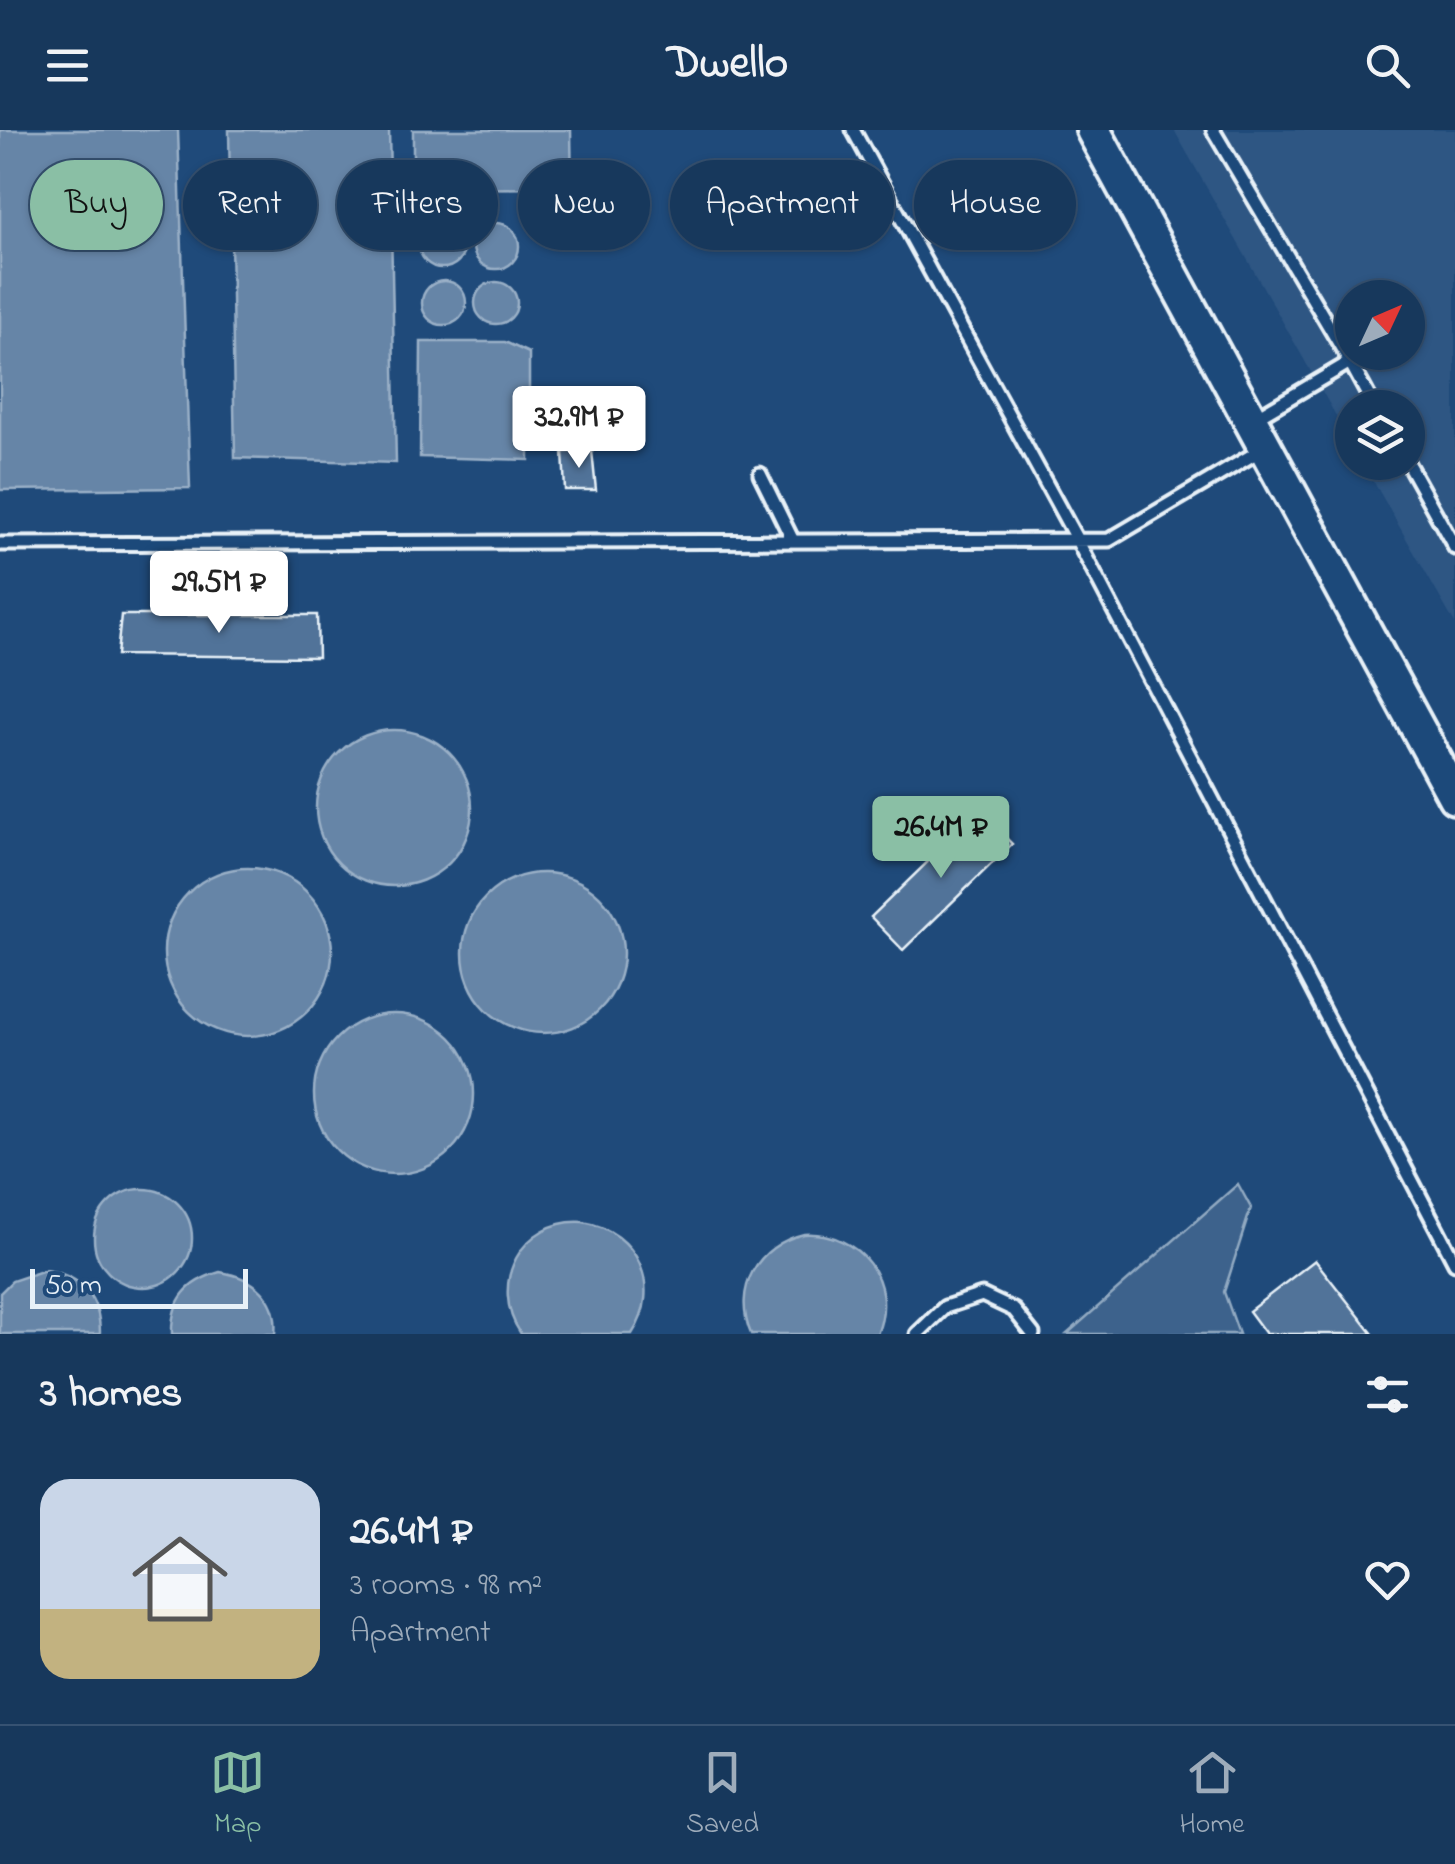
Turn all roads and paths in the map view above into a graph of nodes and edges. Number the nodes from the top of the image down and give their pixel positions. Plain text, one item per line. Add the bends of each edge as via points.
1 (853, 130) edge
2 (1093, 130) edge
3 (1213, 130) edge
4 (1335, 337) edge
5 (1340, 370) edge
6 (1256, 436) junction
7 (760, 474) dead end
8 (1416, 480) edge
9 (794, 540) junction
10 (1077, 540) junction
11 (0, 544) edge
12 (1455, 548) edge
13 (1455, 797) edge
14 (1455, 1263) edge
15 (917, 1334) edge
16 (1033, 1334) edge

1 - 10 lane
2 - 6 street
3 - 4 lane
5 - 6 lane
6 - 10 lane via 1109,540
6 - 13 street
7 - 9 lane
8 - 12 lane
9 - 10 lane
9 - 11 lane
10 - 14 lane
15 - 16 lane via 945,1306 982,1295 1014,1310

